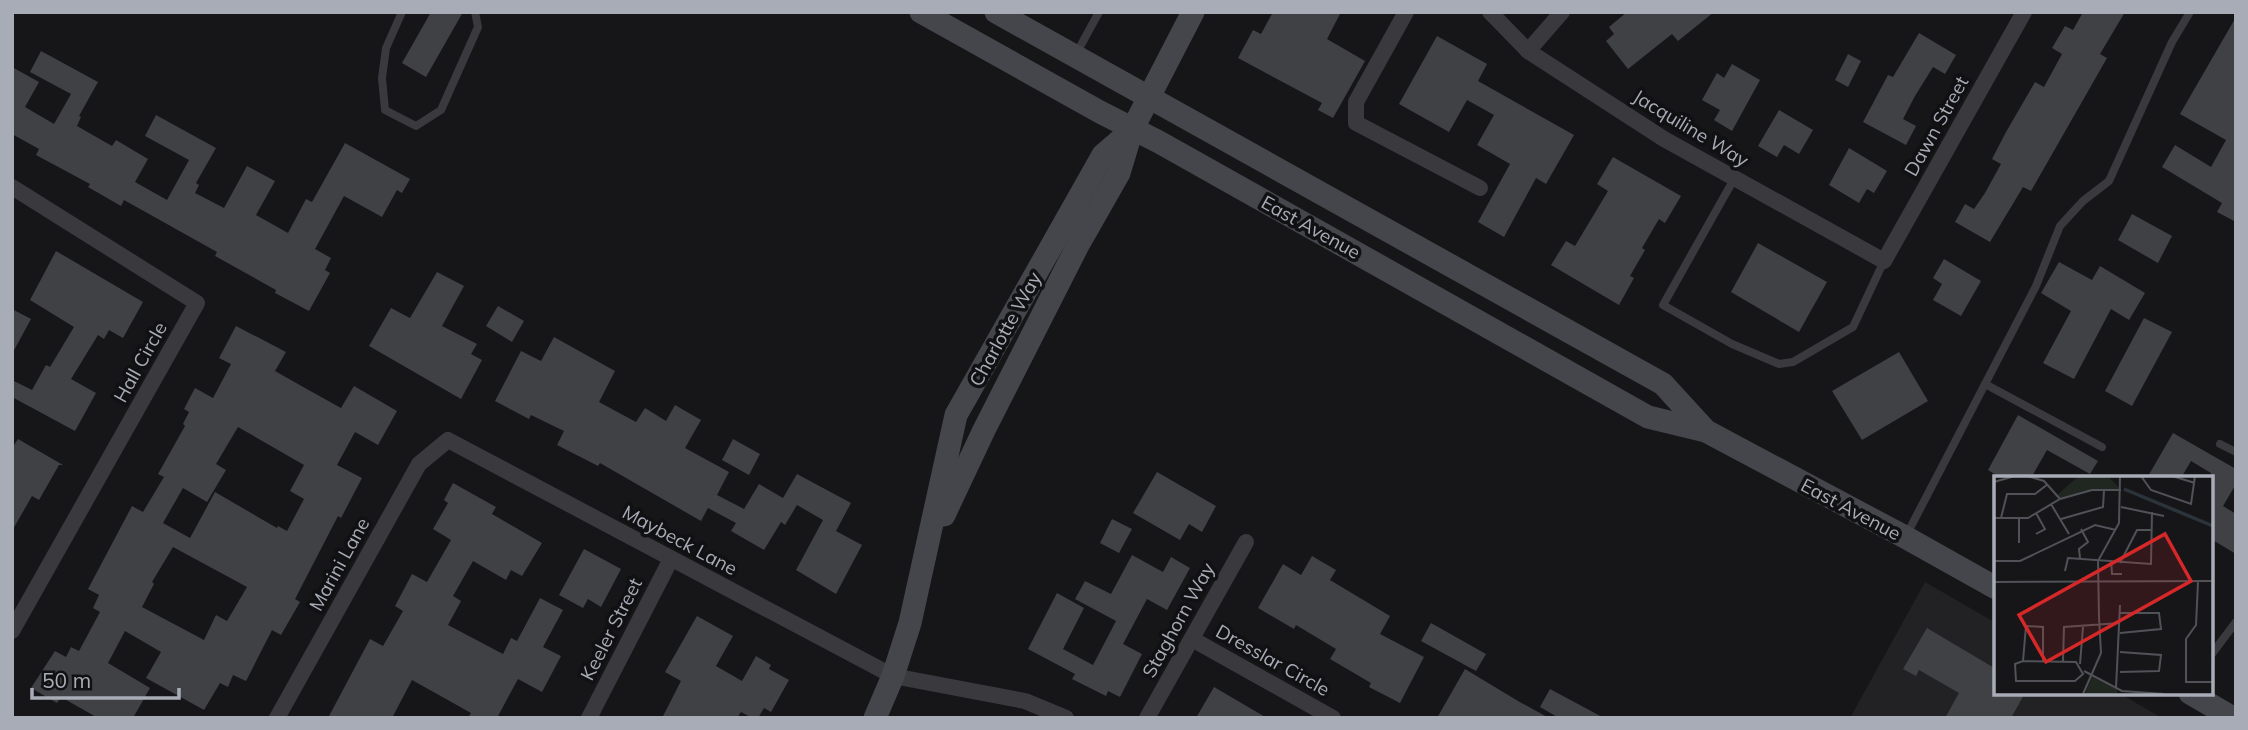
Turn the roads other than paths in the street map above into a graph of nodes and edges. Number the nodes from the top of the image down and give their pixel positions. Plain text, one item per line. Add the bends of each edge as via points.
1 (401, 12) edge
2 (475, 12) edge
3 (922, 12) edge
4 (996, 12) edge
5 (1099, 12) edge
6 (1193, 12) edge
7 (1406, 12) edge
8 (1490, 12) edge
9 (1562, 12) edge
10 (2024, 12) edge
11 (2190, 12) edge
12 (1528, 51) junction
13 (1075, 57) junction
14 (1148, 98) junction
15 (1132, 130) junction
16 (1734, 179) junction
17 (12, 187) edge
18 (1480, 188) dead end
19 (1884, 261) junction
20 (1985, 384) junction
21 (1706, 431) junction
22 (448, 440) joint
23 (2220, 443) dead end
24 (2102, 447) dead end
25 (2236, 452) edge
26 (1905, 537) junction
27 (1246, 542) dead end
28 (926, 552) junction
29 (671, 559) junction
30 (1994, 587) edge
31 (2236, 622) edge
32 (12, 631) edge
33 (1192, 639) junction
34 (2213, 652) edge
35 (893, 676) junction
36 (2193, 695) edge
37 (277, 718) edge
38 (589, 718) edge
39 (875, 718) edge
40 (1066, 718) edge
41 (1147, 718) edge
42 (1334, 718) edge
43 (2233, 718) edge

1 - 2 lane via 386,48 382,78 385,110 416,126 442,110 478,27
3 - 15 main road, East Avenue
4 - 13 main road, East Avenue
5 - 13 lane
6 - 14 main road, Charlotte Way
7 - 18 street via 1356,103 1356,123
8 - 12 street, Jacquiline Way
9 - 12 street
10 - 19 street, Dawn Street
11 - 20 lane via 2109,181 2060,226 2036,286
12 - 16 street, Jacquiline Way
13 - 14 main road, East Avenue
14 - 15 main road, Charlotte Way
14 - 21 main road, East Avenue via 1663,384
15 - 21 main road, East Avenue via 1648,417
15 - 28 main road, Charlotte Way via 1119,173 1078,245
15 - 28 main road, Charlotte Way via 1103,155 957,415
16 - 19 street, Jacquiline Way
16 - 19 lane via 1663,305 1732,344 1779,364 1793,362 1853,327
17 - 32 street, Hall Circle via 197,303
20 - 24 lane
20 - 26 lane
21 - 26 main road, East Avenue
22 - 29 street, Maybeck Lane
22 - 37 street, Marini Lane via 419,464
23 - 25 lane
26 - 30 main road, East Avenue
27 - 33 street, Staghorn Way
28 - 35 main road, Charlotte Way
29 - 35 street, Maybeck Lane
29 - 38 street, Keeler Street
31 - 34 lane
33 - 41 street, Staghorn Way
33 - 42 street, Dresslar Circle
35 - 39 main road, Charlotte Way
35 - 40 street, Maybeck Lane via 1025,701
36 - 43 main road

